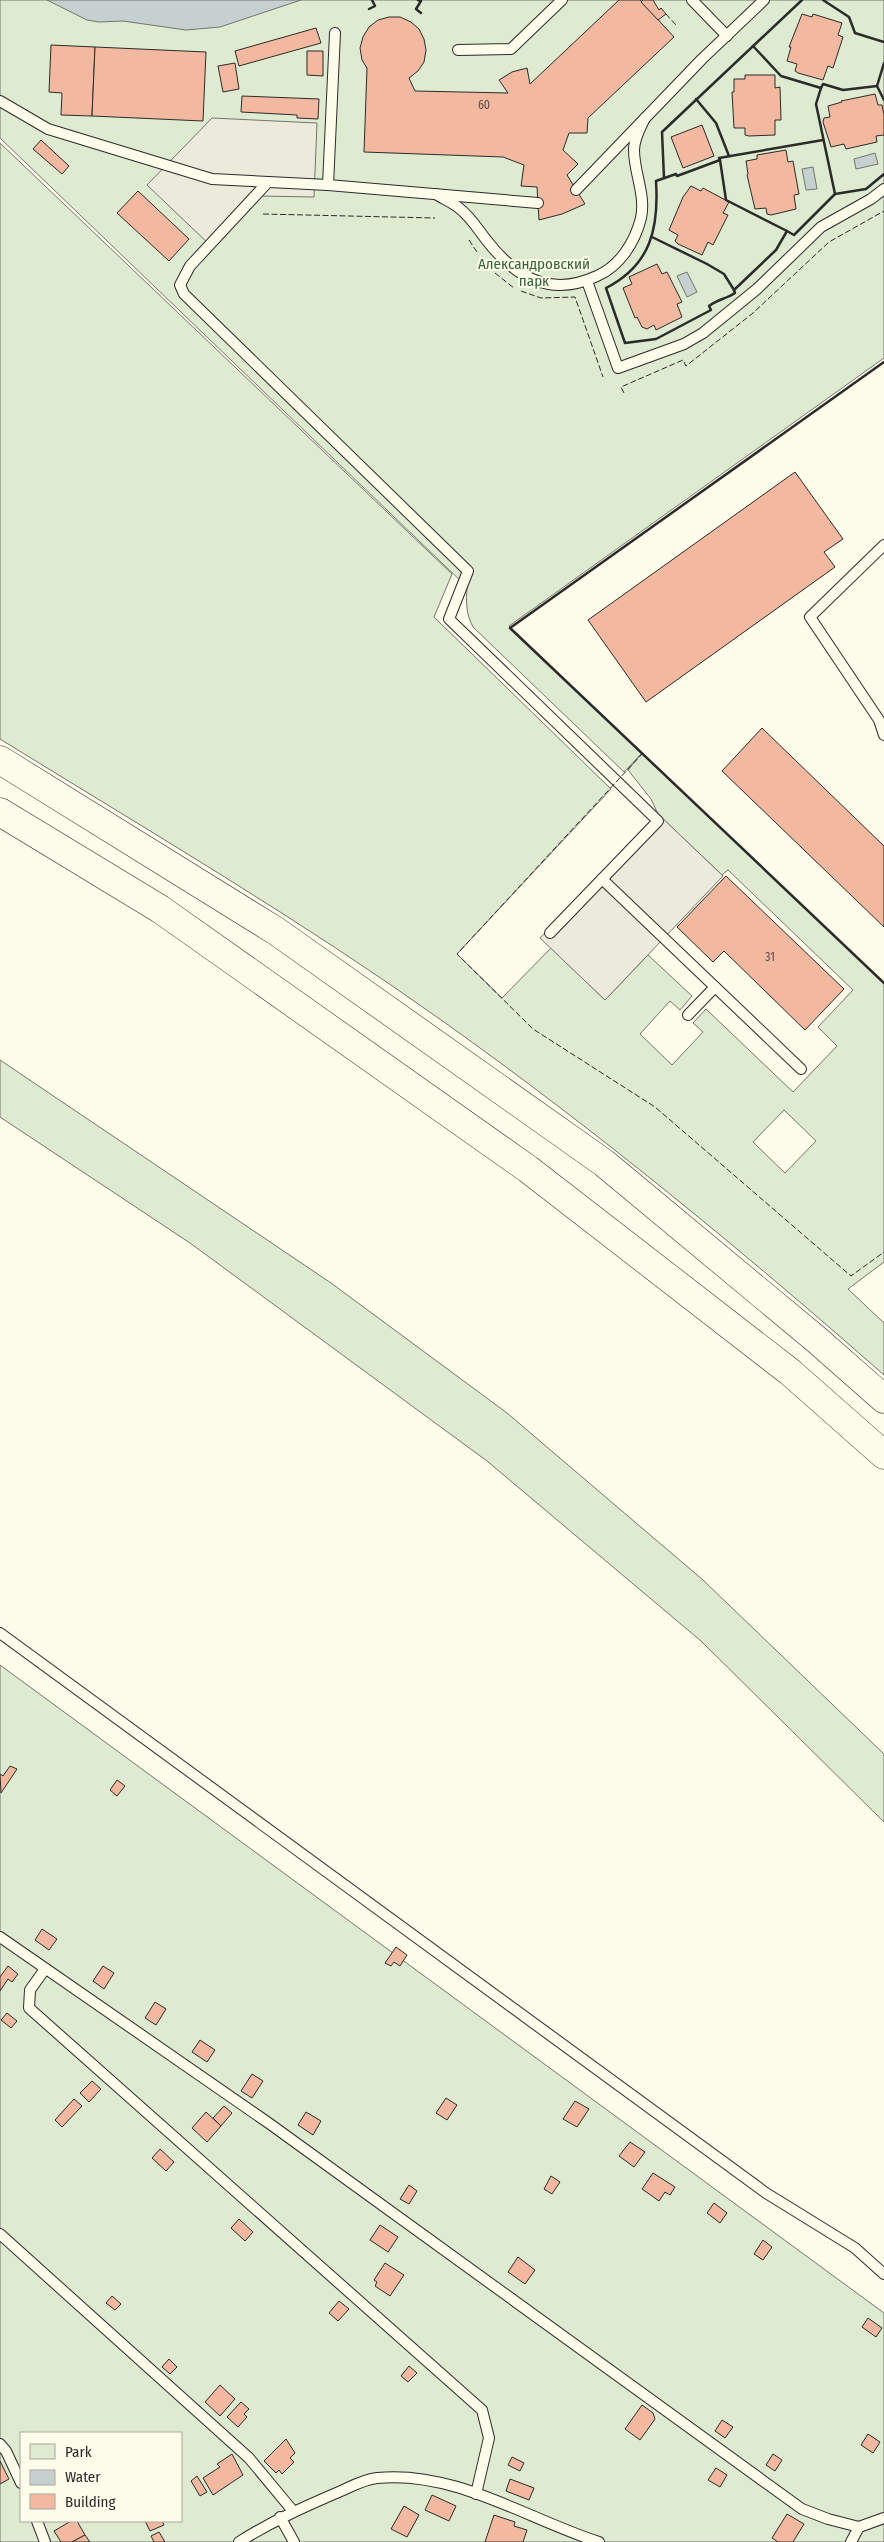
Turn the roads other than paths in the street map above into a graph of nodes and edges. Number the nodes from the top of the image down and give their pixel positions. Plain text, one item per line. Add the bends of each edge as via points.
1 (562, 0) edge
2 (692, 0) edge
3 (764, 0) edge
4 (335, 33) dead end
5 (727, 36) junction
6 (458, 50) dead end
7 (0, 101) edge
8 (645, 118) junction
9 (268, 182) junction
10 (328, 185) junction
11 (884, 189) edge
12 (576, 190) dead end
13 (433, 193) junction
14 (538, 203) dead end
15 (587, 281) junction
16 (884, 546) edge
17 (884, 735) edge
18 (0, 760) edge
19 (0, 812) edge
20 (602, 879) junction
21 (550, 933) dead end
22 (715, 987) junction
23 (688, 1015) dead end
24 (801, 1069) dead end
25 (884, 1399) edge
26 (884, 1455) edge
27 (0, 1633) edge
28 (0, 1937) edge
29 (45, 1969) junction
30 (0, 2234) edge
31 (884, 2274) edge
32 (0, 2444) edge
33 (20, 2481) edge
34 (476, 2494) junction
35 (293, 2511) junction
36 (280, 2518) junction
37 (884, 2518) edge
38 (37, 2522) edge
39 (859, 2527) junction
40 (45, 2542) edge
41 (239, 2542) edge
42 (294, 2542) edge
43 (599, 2542) edge
44 (851, 2542) edge

1 - 6 lane via 511,49
2 - 5 lane
3 - 5 lane
4 - 10 lane
5 - 8 lane
7 - 9 lane via 48,129 139,157 212,179
8 - 12 lane
8 - 15 lane via 636,136 634,150 641,190 637,231 616,264
9 - 10 lane
9 - 20 lane via 190,266 180,285 191,302 468,571 448,619 658,821
10 - 13 lane
11 - 15 lane via 821,227 757,288 703,333 684,344 618,368
13 - 14 lane
13 - 15 lane via 459,208 500,257 525,277 558,285
16 - 17 lane via 810,616 879,720
18 - 25 highway via 276,931 604,1163
19 - 26 highway via 160,908 528,1168 790,1372
20 - 21 lane
20 - 22 lane
22 - 23 lane
22 - 24 lane
27 - 31 lane via 766,2193 855,2248
28 - 29 lane
29 - 34 lane via 30,1990 29,2008 482,2410 490,2438
29 - 39 lane via 270,2124 802,2509
30 - 35 lane via 249,2458
32 - 33 lane
34 - 35 lane via 401,2477 375,2478
34 - 43 lane
35 - 36 lane
36 - 41 lane
36 - 42 lane
37 - 39 lane
38 - 40 lane
39 - 44 lane

